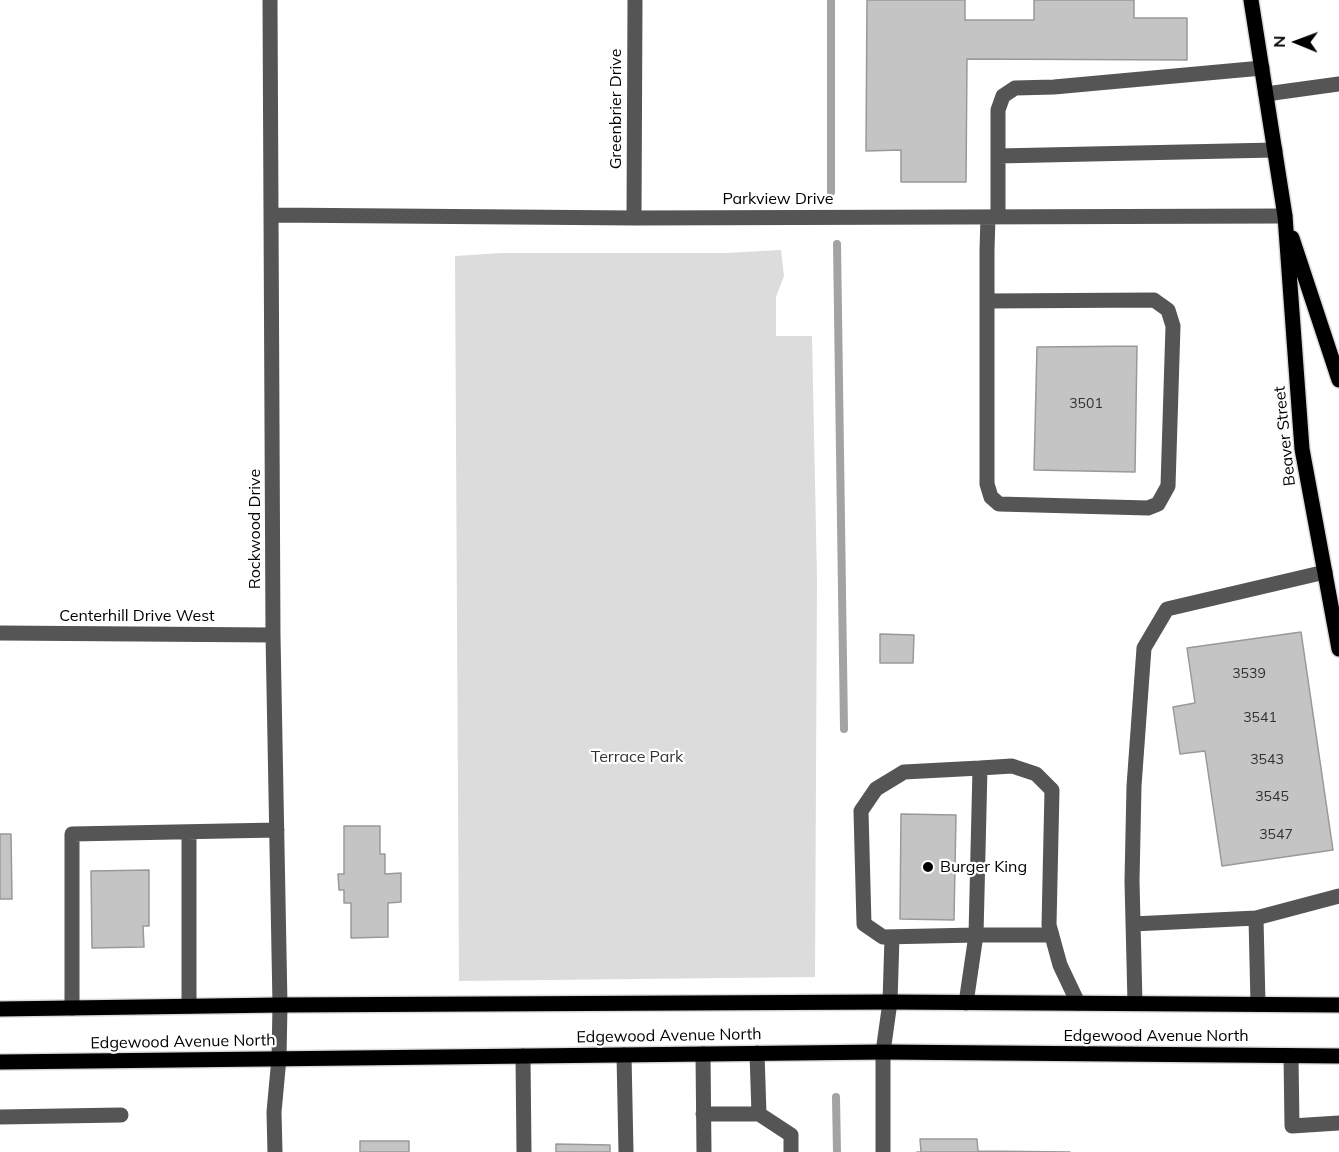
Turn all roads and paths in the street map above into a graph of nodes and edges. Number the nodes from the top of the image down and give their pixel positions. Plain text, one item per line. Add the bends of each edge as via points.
1 (270, 0) edge
2 (635, 0) edge
3 (1251, 0) edge
4 (1262, 68) junction
5 (1339, 84) edge
6 (1266, 94) junction
7 (1275, 150) junction
8 (998, 156) junction
9 (272, 215) junction
10 (993, 216) junction
11 (1285, 216) junction
12 (634, 218) junction
13 (987, 301) junction
14 (1339, 380) edge
15 (1325, 572) junction
16 (0, 633) edge
17 (273, 635) junction
18 (1339, 649) edge
19 (980, 768) junction
20 (277, 830) junction
21 (189, 832) junction
22 (1339, 896) edge
23 (1256, 918) junction
24 (1133, 924) junction
25 (976, 935) junction
26 (1052, 935) junction
27 (892, 937) junction
28 (890, 1002) junction
29 (966, 1003) junction
30 (1078, 1003) junction
31 (1135, 1003) junction
32 (1258, 1004) junction
33 (280, 1005) junction
34 (1339, 1005) edge
35 (189, 1006) junction
36 (72, 1008) junction
37 (0, 1009) edge
38 (883, 1052) junction
39 (757, 1053) junction
40 (703, 1054) junction
41 (624, 1055) junction
42 (523, 1056) junction
43 (1291, 1056) junction
44 (1339, 1056) edge
45 (279, 1058) junction
46 (0, 1062) edge
47 (703, 1114) junction
48 (759, 1114) junction
49 (121, 1115) dead end
50 (0, 1117) edge
51 (1339, 1123) edge
52 (275, 1152) edge
53 (524, 1152) edge
54 (626, 1152) edge
55 (704, 1152) edge
56 (791, 1152) edge
57 (884, 1152) edge

1 - 9 street, Rockwood Drive
2 - 12 street, Greenbrier Drive
3 - 4 main road, Beaver Street
4 - 6 main road, Beaver Street
4 - 8 street via 1015,88 1003,96 998,110
5 - 6 street
6 - 7 main road, Beaver Street
7 - 8 street
7 - 11 main road, Beaver Street
8 - 10 street
9 - 12 street, Parkview Drive
9 - 17 street, Rockwood Drive
10 - 11 street, Parkview Drive
10 - 12 street, Parkview Drive
10 - 13 street
11 - 14 main road, Beaver Street
11 - 15 main road, Beaver Street via 1302,449
13 - 13 street via 987,484 991,497 999,504 1148,508 1158,504 1168,486 1173,326 1168,310 1154,300
15 - 18 main road, Beaver Street
15 - 24 street via 1167,609 1144,648 1134,786
16 - 17 street, Centerhill Drive West
17 - 20 street, Rockwood Drive
19 - 25 street
19 - 26 street via 1012,766 1036,774 1052,790
19 - 27 street via 904,772 876,789 861,811 864,924 884,937
20 - 21 street
20 - 33 street, Rockwood Drive
21 - 35 street
21 - 36 street via 72,834
22 - 23 street
23 - 24 street
23 - 32 street
24 - 31 street
25 - 26 street
25 - 27 street
25 - 29 street
26 - 30 street via 1060,965
27 - 28 street
28 - 29 main road, Edgewood Avenue North
28 - 33 main road, Edgewood Avenue North
28 - 38 street
29 - 30 main road, Edgewood Avenue North
30 - 31 main road, Edgewood Avenue North
31 - 32 main road, Edgewood Avenue North
32 - 34 main road, Edgewood Avenue North
33 - 35 main road, Edgewood Avenue North
33 - 45 street, Rockwood Drive
35 - 36 main road, Edgewood Avenue North
36 - 37 main road, Edgewood Avenue North
38 - 39 main road, Edgewood Avenue North
38 - 43 main road, Edgewood Avenue North
38 - 57 street
39 - 40 main road, Edgewood Avenue North
39 - 48 street
40 - 41 main road, Edgewood Avenue North
40 - 47 street
41 - 42 main road, Edgewood Avenue North
41 - 54 street
42 - 45 main road, Edgewood Avenue North
42 - 53 street
43 - 44 main road, Edgewood Avenue North
43 - 51 street via 1292,1125
45 - 46 main road, Edgewood Avenue North
45 - 52 street, Rockwood Drive
47 - 48 street
47 - 55 street
48 - 56 street via 792,1135
49 - 50 street

